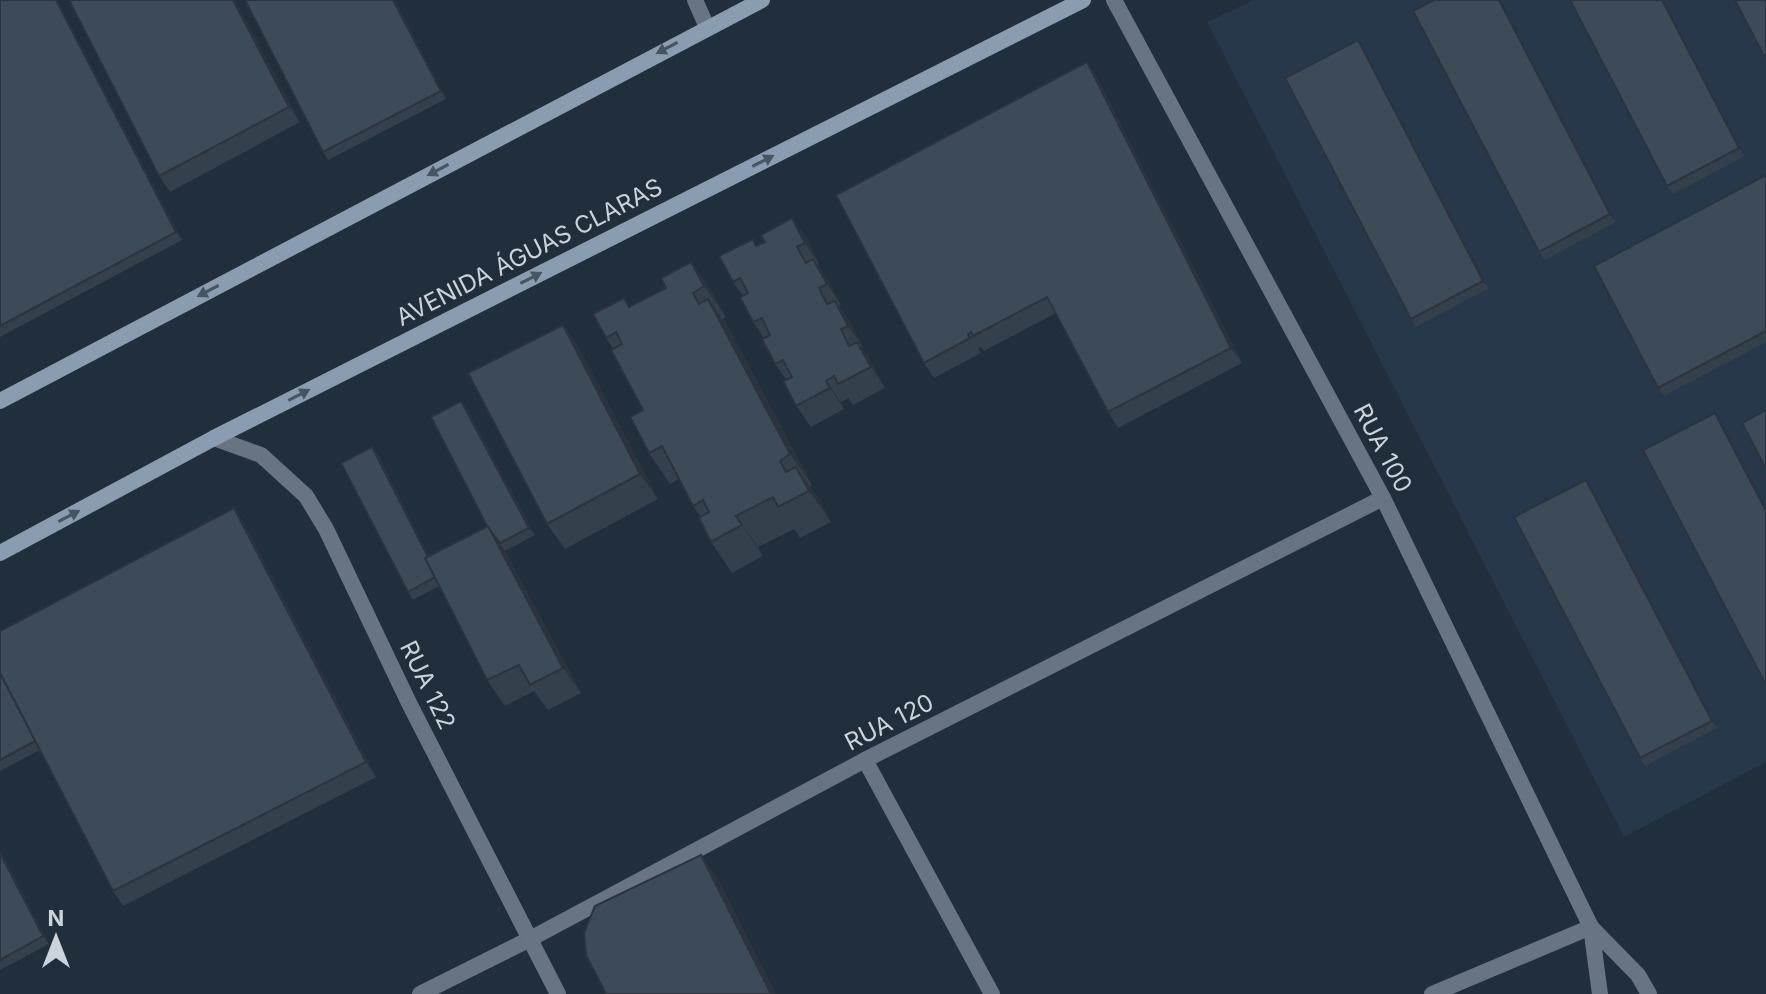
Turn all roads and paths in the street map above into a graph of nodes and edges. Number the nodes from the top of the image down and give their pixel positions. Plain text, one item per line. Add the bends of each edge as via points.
1 (695, 0) edge
2 (762, 0) edge
3 (1083, 0) edge
4 (1114, 0) edge
5 (707, 27) junction
6 (0, 401) edge
7 (214, 438) junction
8 (1383, 498) junction
9 (0, 553) edge
10 (865, 760) junction
11 (1591, 927) junction
12 (530, 939) junction
13 (420, 994) edge
14 (558, 994) edge
15 (992, 994) edge
16 (1432, 994) edge
17 (1600, 994) edge
18 (1649, 994) edge

1 - 5 street
2 - 5 main road
7 -> 3 main road, AVENIDA ÁGUAS CLARAS
4 - 8 street, RUA 100
5 -> 6 main road
9 -> 7 main road, AVENIDA ÁGUAS CLARAS
7 - 12 street, RUA 122 via 261,455 306,496
8 - 10 street, RUA 120
8 - 11 street, RUA 100
10 - 12 street, RUA 120
10 - 15 street
11 - 16 street
11 - 17 street, RUA 100
11 - 18 street, RUA 100 via 1638,975
12 - 13 street, RUA 120
12 - 14 street, RUA 122

